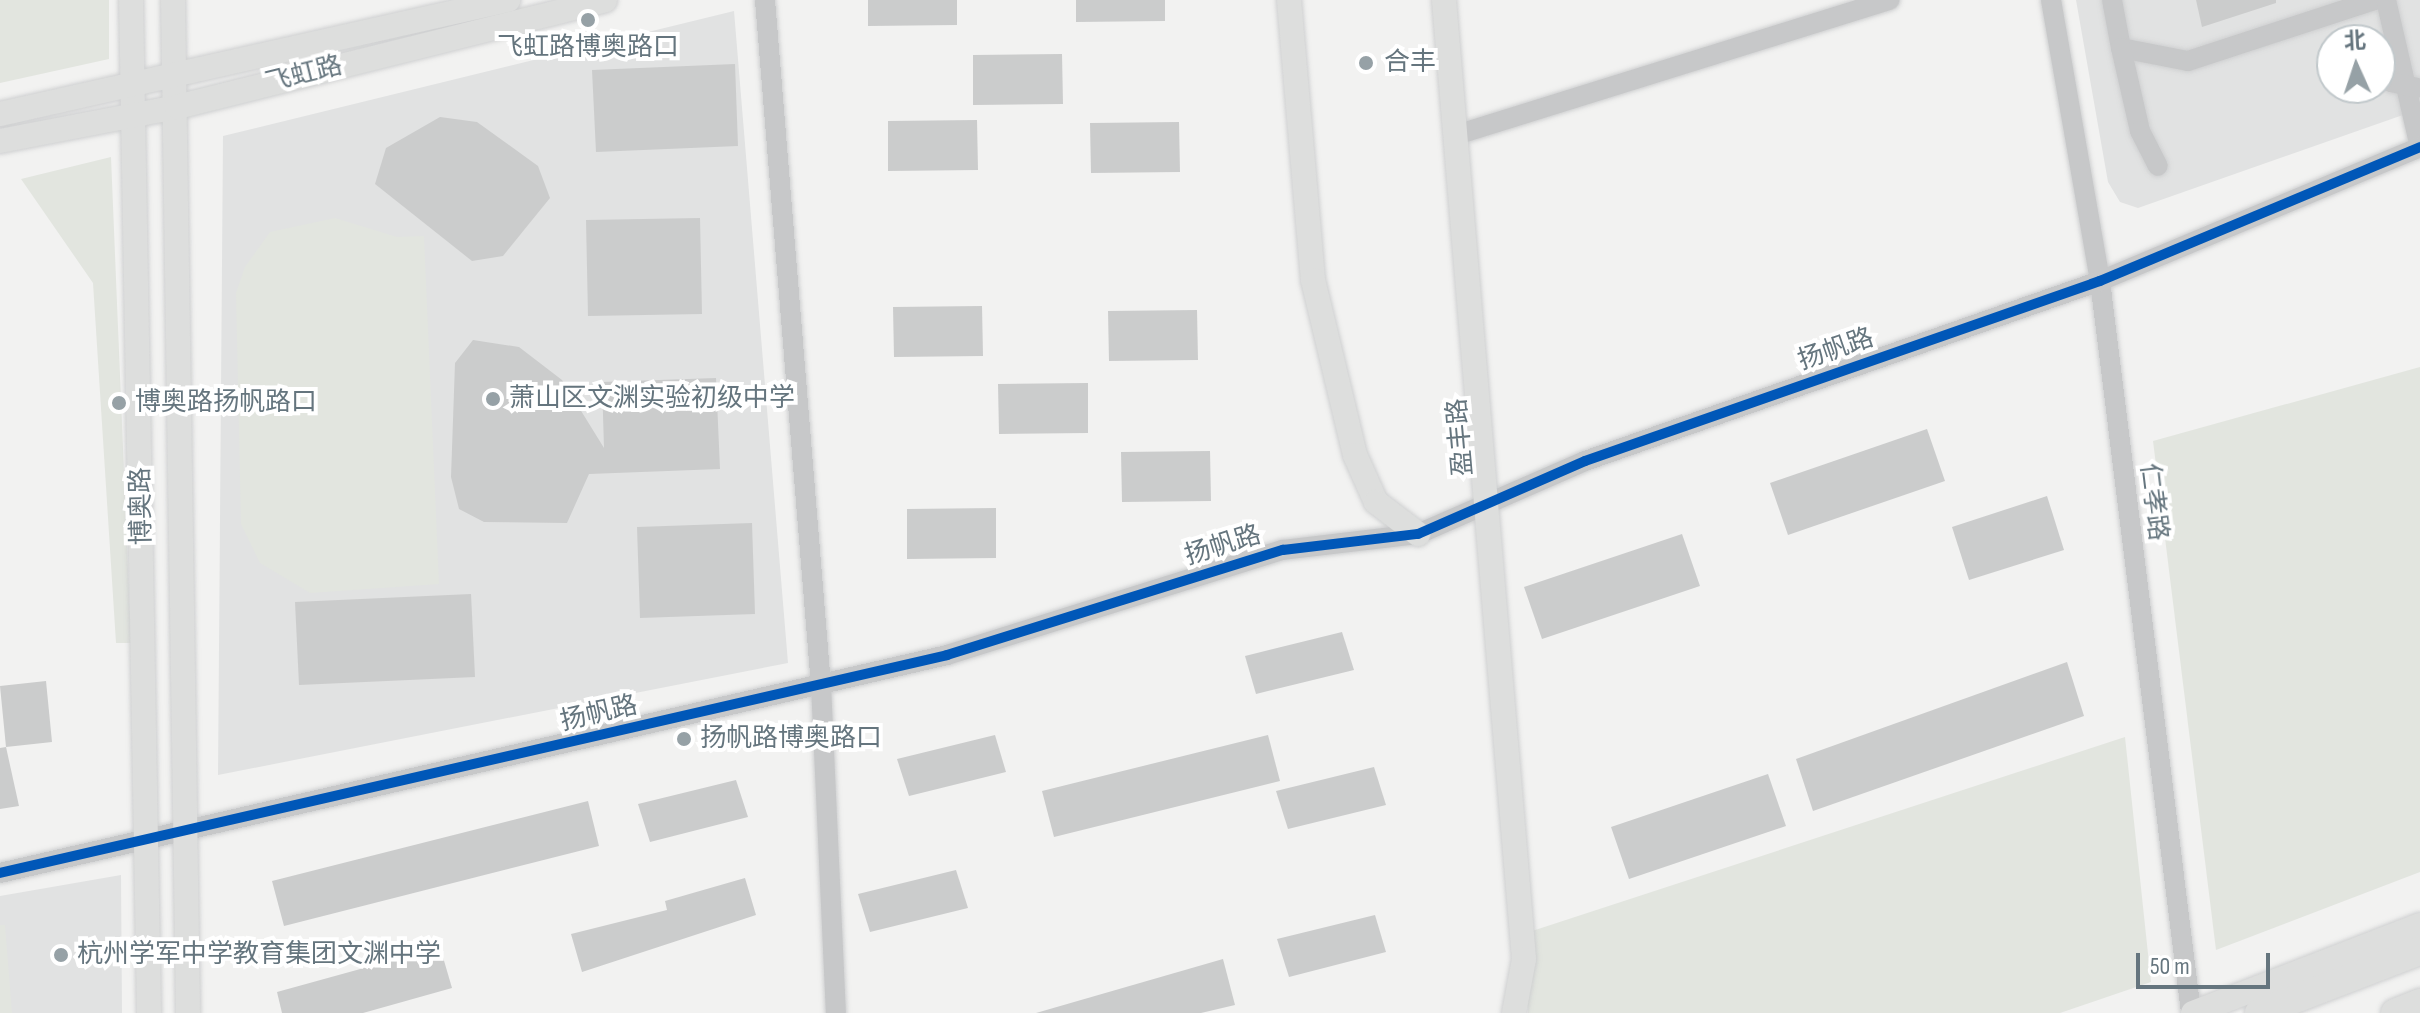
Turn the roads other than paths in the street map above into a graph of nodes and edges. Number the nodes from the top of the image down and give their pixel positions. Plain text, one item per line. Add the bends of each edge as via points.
1 (131, 0) edge
2 (173, 0) edge
3 (508, 0) edge
4 (605, 0) edge
5 (765, 0) edge
6 (1289, 0) edge
7 (1444, 0) edge
8 (1889, 0) edge
9 (2051, 0) edge
10 (2112, 0) edge
11 (2375, 0) edge
12 (2386, 0) edge
13 (2121, 48) junction
14 (2396, 76) edge
15 (175, 77) junction
16 (128, 88) junction
17 (2413, 89) edge
18 (177, 107) junction
19 (0, 114) edge
20 (129, 117) junction
21 (1456, 135) junction
22 (0, 141) edge
23 (2420, 147) edge
24 (2158, 166) dead end
25 (2100, 281) junction
26 (1489, 508) junction
27 (1418, 534) junction
28 (821, 685) junction
29 (187, 834) junction
30 (148, 843) junction
31 (0, 873) edge
32 (2420, 925) edge
33 (2420, 951) edge
34 (2420, 1003) edge
35 (149, 1013) edge
36 (188, 1013) edge
37 (836, 1013) edge
38 (1514, 1013) edge
39 (2192, 1013) edge
40 (2259, 1013) edge
41 (2395, 1013) edge

1 - 16 main road, 博奥路
2 - 15 main road, 博奥路
3 - 15 main road, 飞虹路
4 - 18 main road, 飞虹路
5 - 28 street
6 - 27 main road via 1313,280 1355,455 1376,502
7 - 21 main road, 盈丰路
8 - 21 street
9 - 25 street, 仁孝路
10 - 13 street
11 - 13 street via 2188,61
12 - 17 street
13 - 24 street via 2140,131
14 - 17 street
15 - 16 main road, 飞虹路
15 - 18 main road, 博奥路
16 - 19 main road, 飞虹路
16 - 20 main road, 博奥路
17 - 23 street
18 - 20 main road, 飞虹路
18 - 29 main road, 博奥路
20 - 22 main road, 飞虹路
20 - 30 main road, 博奥路
21 - 26 main road, 盈丰路
23 - 25 street, 扬帆路
25 - 26 street, 扬帆路 via 1585,461
25 - 39 street, 仁孝路
26 - 27 street, 扬帆路
26 - 38 main road, 盈丰路 via 1524,959
27 - 28 street, 扬帆路 via 1283,550 947,655
28 - 29 street, 扬帆路
28 - 37 street
29 - 30 street, 扬帆路
29 - 36 main road, 博奥路
30 - 31 street, 扬帆路
30 - 35 main road, 博奥路
32 - 39 main road
33 - 40 highway
34 - 41 highway

